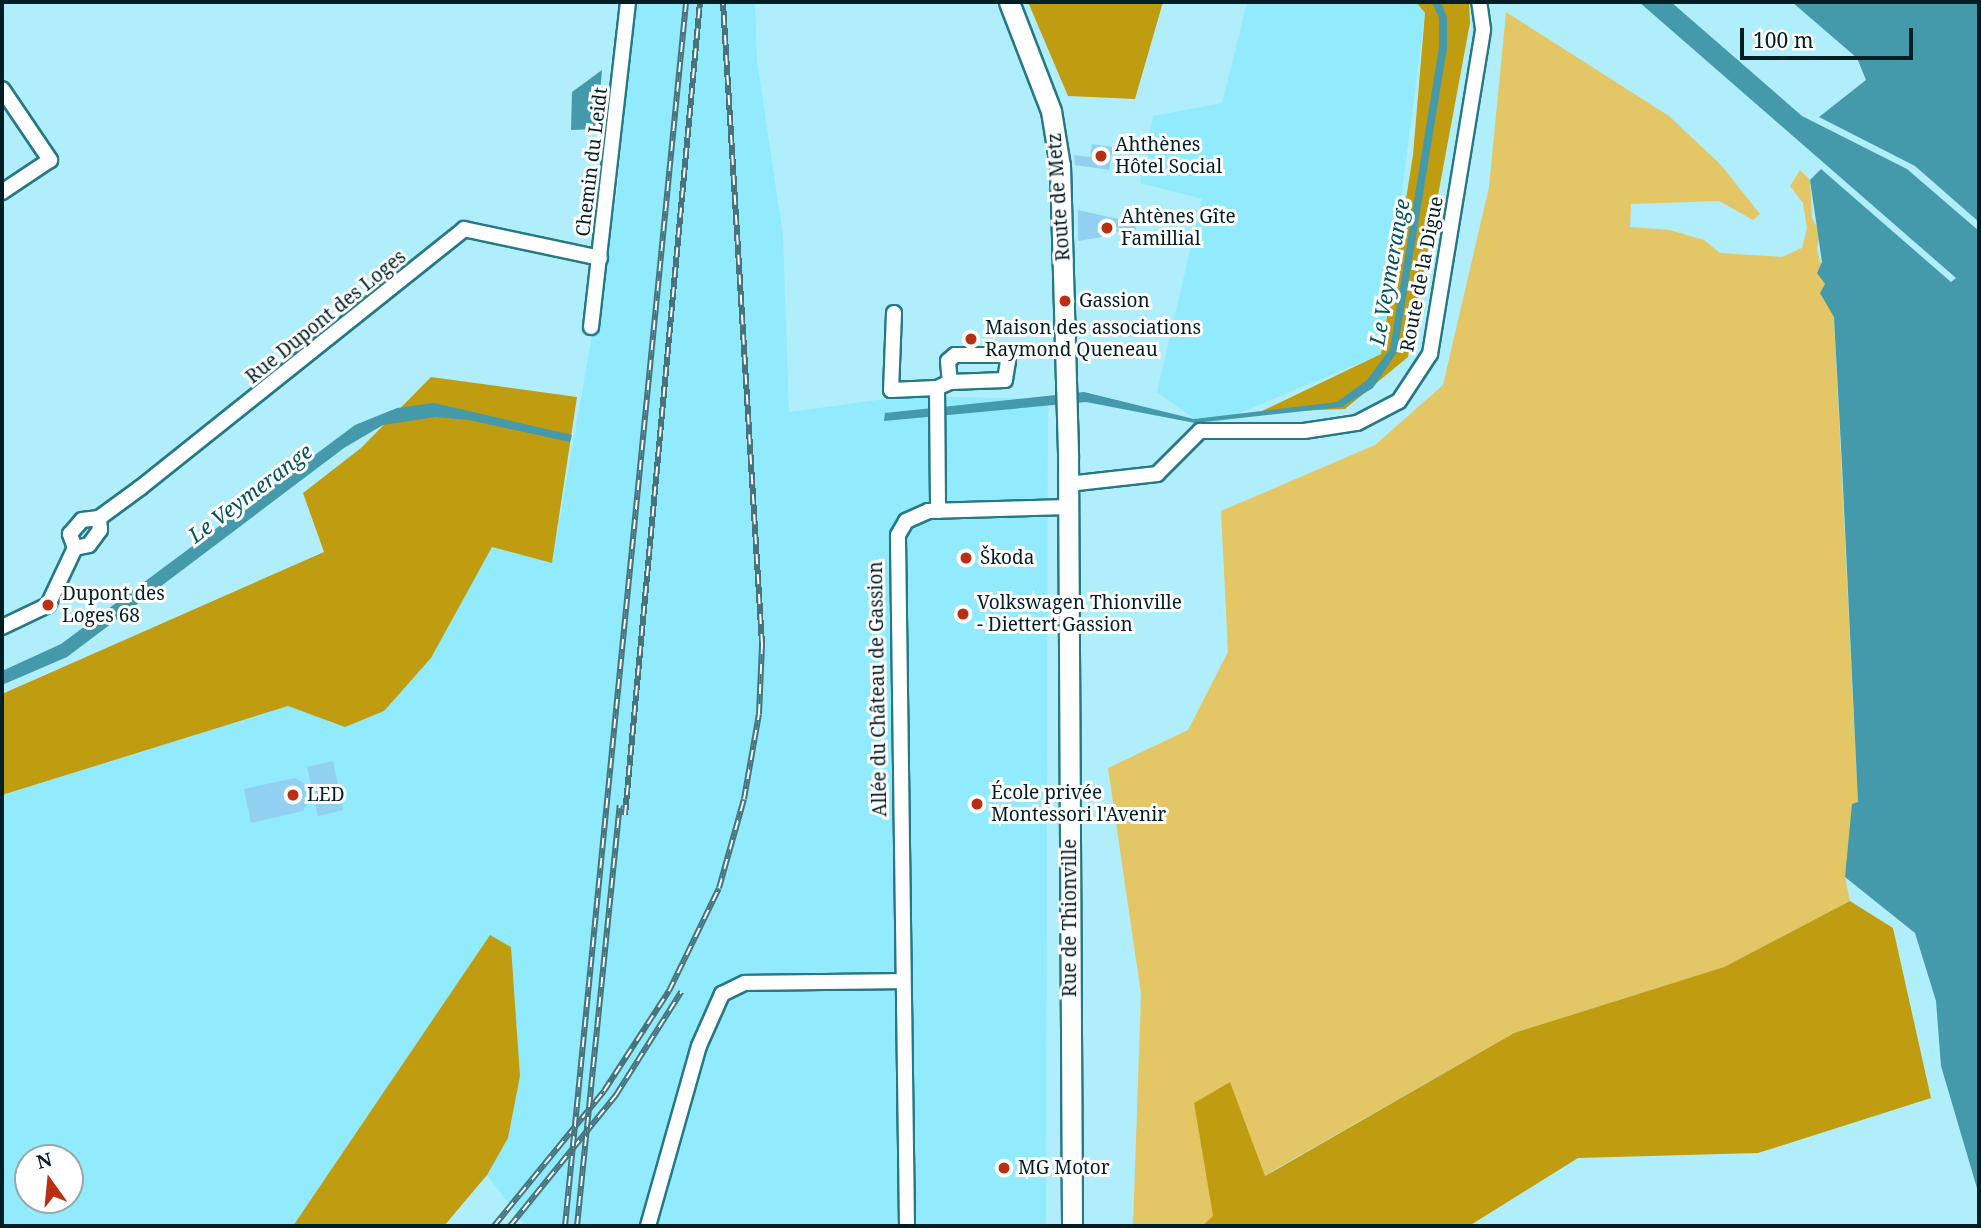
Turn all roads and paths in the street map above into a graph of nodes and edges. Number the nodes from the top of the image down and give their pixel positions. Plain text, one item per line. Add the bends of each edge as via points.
1 (628, 2) edge
2 (1009, 2) edge
3 (1479, 2) edge
4 (2, 89) edge
5 (2, 192) edge
6 (600, 258) junction
7 (894, 313) dead end
8 (591, 327) dead end
9 (1068, 484) junction
10 (1068, 507) junction
11 (938, 511) junction
12 (99, 518) junction
13 (75, 548) junction
14 (2, 627) edge
15 (902, 981) junction
16 (648, 1226) edge
17 (907, 1226) edge
18 (1072, 1226) edge

1 - 6 street, Chemin du Leidt
2 - 9 main road, Route de Metz via 1051,111 1058,156
3 - 9 street, Route de la Digue via 1483,29 1430,355 1399,401 1357,423 1304,431 1200,431 1157,474
4 - 5 street via 50,160
6 - 8 street, Chemin du Leidt
6 - 12 street, Rue Dupont des Loges via 464,229 297,368
7 - 11 street via 891,390 944,385 938,404
9 - 10 main road, Rue de Thionville
10 - 11 street, Allée du Château de Gassion
10 - 18 main road, Rue de Thionville
11 - 15 street, Allée du Château de Gassion via 906,521 895,548
12 - 13 street, Rue Dupont des Loges via 100,530 89,545
12 - 13 street, Rue Dupont des Loges via 82,520 70,534
13 - 14 street, Rue Dupont des Loges via 48,606
15 - 16 street via 745,983 722,993 699,1046
15 - 17 street, Allée du Château de Gassion

